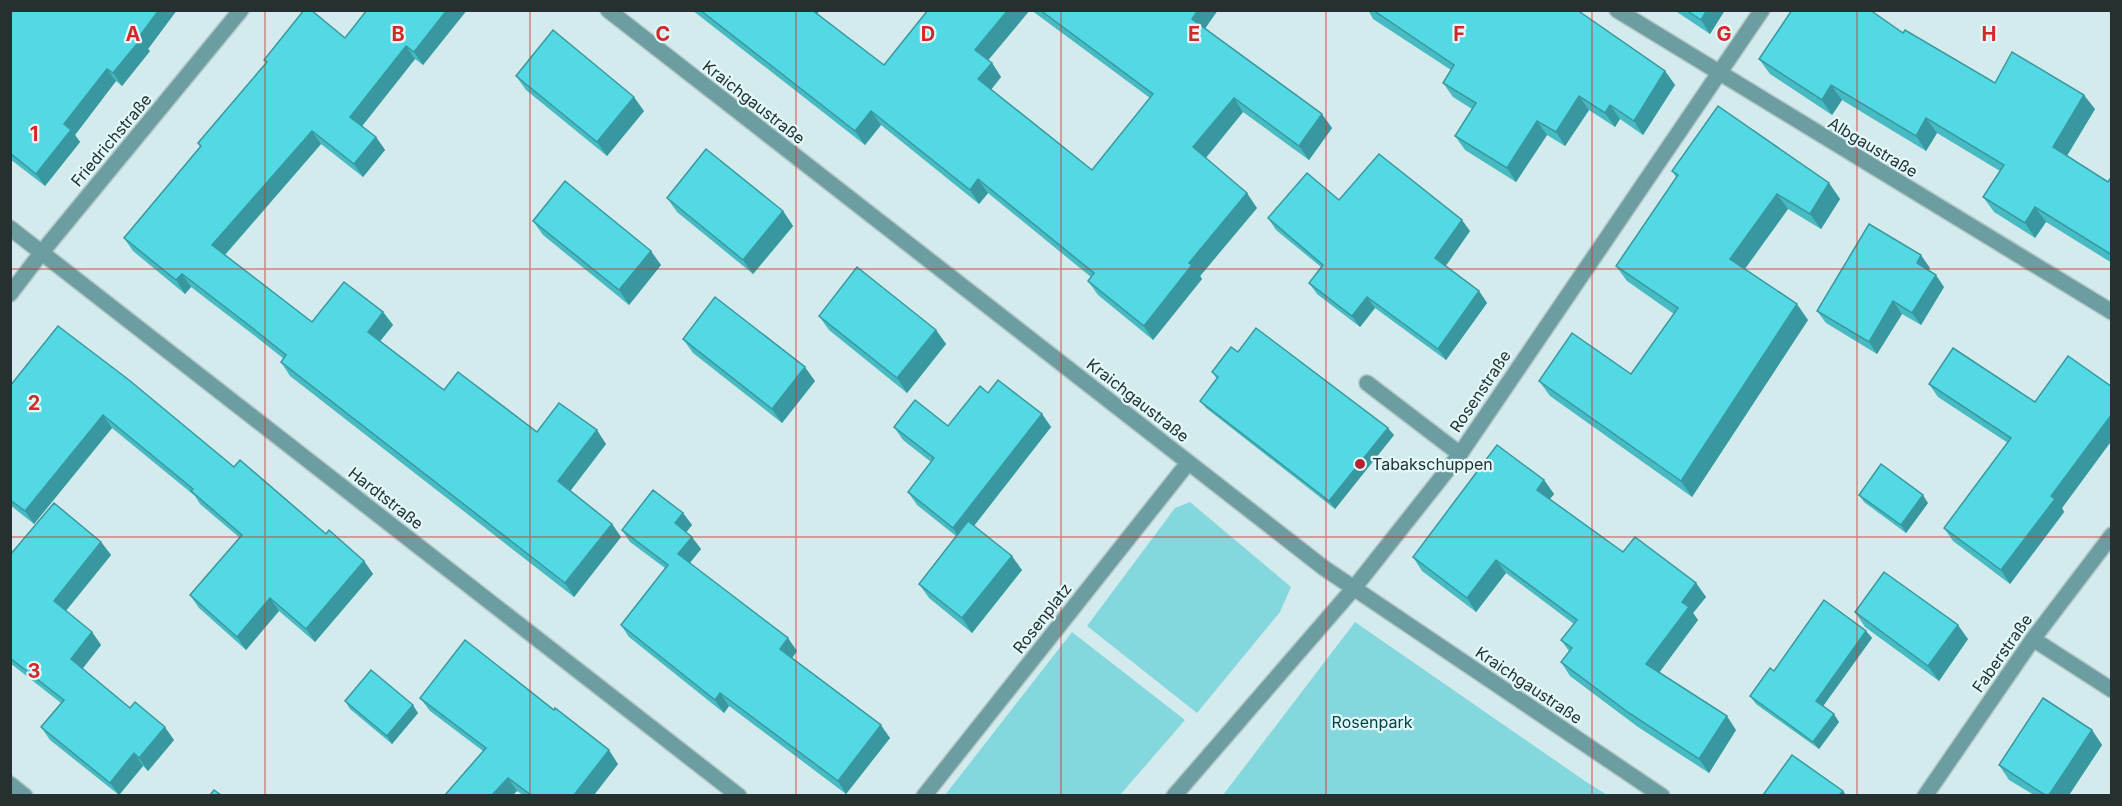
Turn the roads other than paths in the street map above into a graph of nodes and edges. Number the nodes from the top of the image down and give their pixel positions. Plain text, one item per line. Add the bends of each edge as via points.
1 (241, 10) edge
2 (608, 10) edge
3 (1617, 10) edge
4 (1762, 10) edge
5 (1717, 74) junction
6 (10, 228) edge
7 (42, 252) junction
8 (10, 294) edge
9 (2112, 312) edge
10 (1367, 383) dead end
11 (1460, 454) junction
12 (1188, 463) junction
13 (2112, 535) edge
14 (1354, 588) junction
15 (2033, 639) junction
16 (2112, 690) edge
17 (10, 784) edge
18 (25, 795) edge
19 (739, 795) edge
20 (924, 795) edge
21 (1174, 795) edge
22 (1662, 795) edge
23 (1925, 795) edge

1 - 7 street, Friedrichstraße
2 - 12 street, Kraichgaustraße
3 - 5 street, Albgaustraße
4 - 5 street, Rosenstraße
5 - 9 street, Albgaustraße
5 - 11 street, Rosenstraße
6 - 7 street, Hardtstraße
7 - 8 street, Friedrichstraße
7 - 19 street, Hardtstraße
10 - 11 street
11 - 14 street, Rosenstraße
12 - 14 street, Kraichgaustraße
12 - 20 street, Rosenplatz
13 - 15 street, Faberstraße
14 - 21 street, Rosenstraße
14 - 22 street, Kraichgaustraße
15 - 16 street
15 - 23 street, Faberstraße
17 - 18 street

